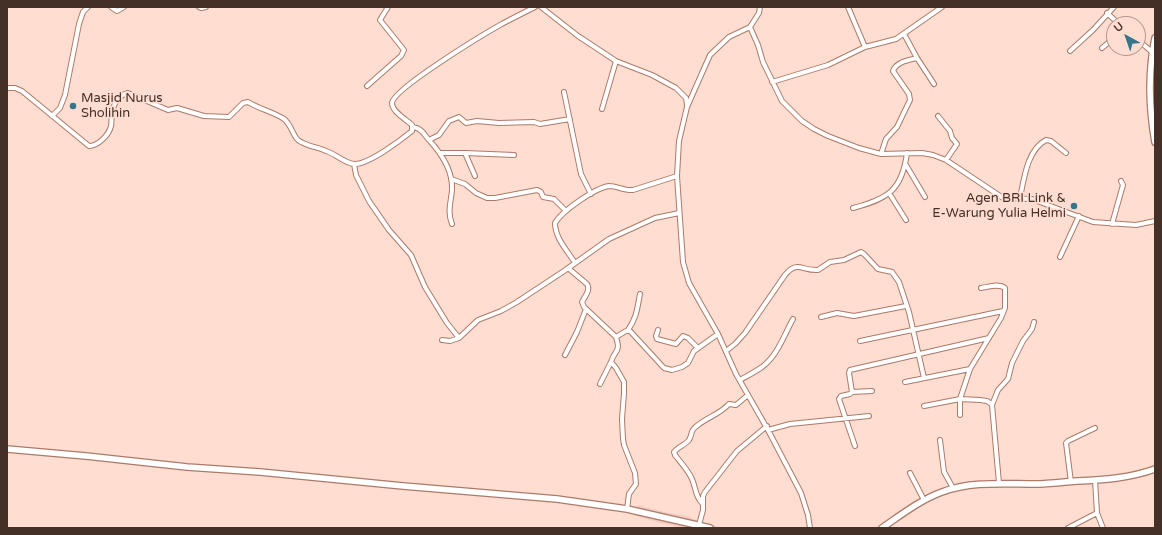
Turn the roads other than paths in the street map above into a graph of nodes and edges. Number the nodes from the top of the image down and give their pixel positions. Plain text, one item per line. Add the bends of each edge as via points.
1 (88, 7) edge
2 (111, 7) edge
3 (124, 7) edge
4 (199, 7) edge
5 (206, 7) edge
6 (388, 7) edge
7 (535, 7) edge
8 (541, 7) edge
9 (760, 7) edge
10 (848, 7) edge
11 (942, 7) edge
12 (1114, 7) edge
13 (1107, 13) junction
14 (1110, 16) edge
15 (750, 27) junction
16 (904, 34) junction
17 (1155, 38) edge
18 (1106, 45) edge
19 (1146, 47) edge
20 (865, 48) junction
21 (1102, 48) dead end
22 (1070, 51) dead end
23 (1152, 52) junction
24 (917, 58) junction
25 (616, 62) junction
26 (772, 82) junction
27 (934, 84) dead end
28 (367, 86) dead end
29 (7, 88) edge
30 (564, 92) dead end
31 (687, 107) junction
32 (602, 109) dead end
33 (52, 116) junction
34 (938, 116) dead end
35 (570, 119) junction
36 (413, 127) junction
37 (429, 140) junction
38 (1155, 142) edge
39 (440, 153) junction
40 (465, 153) junction
41 (907, 153) junction
42 (1066, 153) dead end
43 (881, 154) junction
44 (514, 155) dead end
45 (946, 160) junction
46 (354, 164) junction
47 (906, 165) junction
48 (475, 176) dead end
49 (677, 176) junction
50 (451, 179) junction
51 (1121, 181) dead end
52 (889, 193) junction
53 (591, 194) junction
54 (924, 197) dead end
55 (1020, 198) junction
56 (852, 208) dead end
57 (566, 210) junction
58 (679, 213) junction
59 (1079, 216) junction
60 (906, 220) dead end
61 (1155, 221) edge
62 (452, 224) dead end
63 (1112, 224) junction
64 (1060, 257) dead end
65 (575, 263) junction
66 (568, 268) junction
67 (981, 288) dead end
68 (640, 294) dead end
69 (906, 306) junction
70 (586, 309) junction
71 (1003, 311) junction
72 (821, 317) dead end
73 (793, 319) dead end
74 (1034, 322) dead end
75 (628, 330) junction
76 (658, 330) dead end
77 (912, 330) junction
78 (718, 334) junction
79 (616, 337) junction
80 (459, 338) junction
81 (990, 338) junction
82 (442, 340) dead end
83 (860, 341) dead end
84 (698, 348) junction
85 (726, 351) junction
86 (918, 353) junction
87 (565, 355) dead end
88 (611, 362) junction
89 (970, 369) junction
90 (924, 378) junction
91 (740, 380) junction
92 (905, 382) dead end
93 (600, 384) dead end
94 (872, 391) dead end
95 (852, 392) junction
96 (748, 395) junction
97 (960, 399) junction
98 (992, 405) junction
99 (924, 406) dead end
100 (960, 415) dead end
101 (869, 416) dead end
102 (845, 418) junction
103 (768, 428) junction
104 (1095, 428) dead end
105 (940, 440) dead end
106 (855, 446) dead end
107 (7, 449) edge
108 (1155, 469) edge
109 (910, 473) dead end
110 (1095, 480) junction
111 (1071, 482) junction
112 (999, 483) junction
113 (954, 488) junction
114 (924, 500) junction
115 (702, 503) junction
116 (627, 509) junction
117 (1097, 513) junction
118 (699, 525) junction
119 (710, 528) edge
120 (810, 528) edge
121 (882, 528) edge
122 (1068, 528) edge
123 (1103, 528) edge

1 - 33 street via 81,16 63,104
2 - 3 street via 117,11
4 - 5 street
6 - 28 street via 380,20 404,50 401,56
7 - 36 street via 500,25 412,81 394,98 392,105 395,110
8 - 25 street
9 - 15 street
10 - 20 street
11 - 16 street
12 - 13 street
13 - 14 street
13 - 22 street
15 - 26 street
15 - 31 street via 729,37 710,55
16 - 20 street via 896,39
16 - 24 street
17 - 23 street
18 - 21 street
19 - 23 street
20 - 26 street via 828,65
23 - 38 street via 1150,91
24 - 27 street
24 - 43 street via 896,66 893,71 909,94 910,100 897,127 886,139
25 - 31 street via 676,88 686,98
25 - 32 street
26 - 43 street via 782,101 814,129 846,144
29 - 33 street via 22,91
30 - 35 street
31 - 49 street via 679,141
33 - 46 street via 85,144 91,146 104,137 111,128 114,106 123,94 135,95 168,110 177,108 204,116 231,116 242,103 248,102 283,118 301,142
34 - 45 street via 957,144
35 - 37 street via 540,124 476,121 466,123 460,117 449,121 439,136
35 - 53 street via 580,174
36 - 37 street via 418,128
36 - 46 street via 412,131 392,146 366,162
37 - 39 street
39 - 40 street
39 - 50 street
40 - 44 street
40 - 48 street
41 - 43 street
41 - 45 street via 928,154
41 - 47 street
42 - 55 street via 1051,141 1043,142 1034,151 1030,160
45 - 55 street via 997,196 1006,199
46 - 80 street via 356,175 369,202 411,255 425,287
47 - 52 street via 900,180
47 - 54 street
49 - 53 street via 633,190 611,186
49 - 58 street
50 - 57 street via 487,198 537,190 543,197 556,200
50 - 62 street via 449,206
51 - 63 street via 1123,185
52 - 56 street via 876,201
52 - 60 street
53 - 57 street
55 - 59 street via 1032,199
57 - 65 street via 555,223 555,230
58 - 65 street via 655,218 609,239
58 - 78 street via 685,271 689,283
59 - 63 street via 1093,222
59 - 64 street
61 - 63 street via 1136,226
65 - 66 street
66 - 70 street via 589,286 582,302
66 - 80 street via 501,311 478,320
67 - 71 street via 1000,285 1005,288
68 - 75 street via 635,320
69 - 72 street via 854,316 837,313
69 - 77 street
69 - 85 street via 894,274 877,269 861,252 844,260 830,262 818,270 795,267 785,275 740,338
70 - 79 street
70 - 87 street
71 - 77 street
71 - 81 street
73 - 91 street via 772,357 761,368
74 - 98 street via 1012,363 1008,379 998,390
75 - 79 street
75 - 84 street via 668,370 677,369 688,363
76 - 84 street via 657,338 676,344 683,336
77 - 83 street
77 - 86 street
78 - 84 street
78 - 85 street
79 - 88 street via 619,348
80 - 82 street
81 - 86 street
81 - 89 street
85 - 91 street
86 - 90 street
86 - 95 street via 851,369 849,373
88 - 93 street
88 - 116 street via 624,382 623,439 635,473 636,484 629,494
89 - 90 street
89 - 97 street
90 - 92 street
91 - 96 street
94 - 95 street
95 - 102 street via 840,397
96 - 103 street
96 - 115 street via 735,405 728,404 721,412 697,425 692,429 689,440 674,452 691,478 696,495
97 - 98 street via 987,401
97 - 99 street
97 - 100 street
98 - 112 street
101 - 102 street
102 - 103 street
102 - 106 street
103 - 115 street via 737,451 705,492
103 - 120 street via 801,492
104 - 111 street via 1066,443
105 - 113 street via 944,472
107 - 116 street via 187,467 514,494
108 - 110 street via 1122,478
109 - 114 street
110 - 111 street
110 - 117 street
111 - 112 street
112 - 113 street
113 - 114 street
114 - 121 street
115 - 118 street
116 - 118 street
117 - 122 street
117 - 123 street
118 - 119 street

